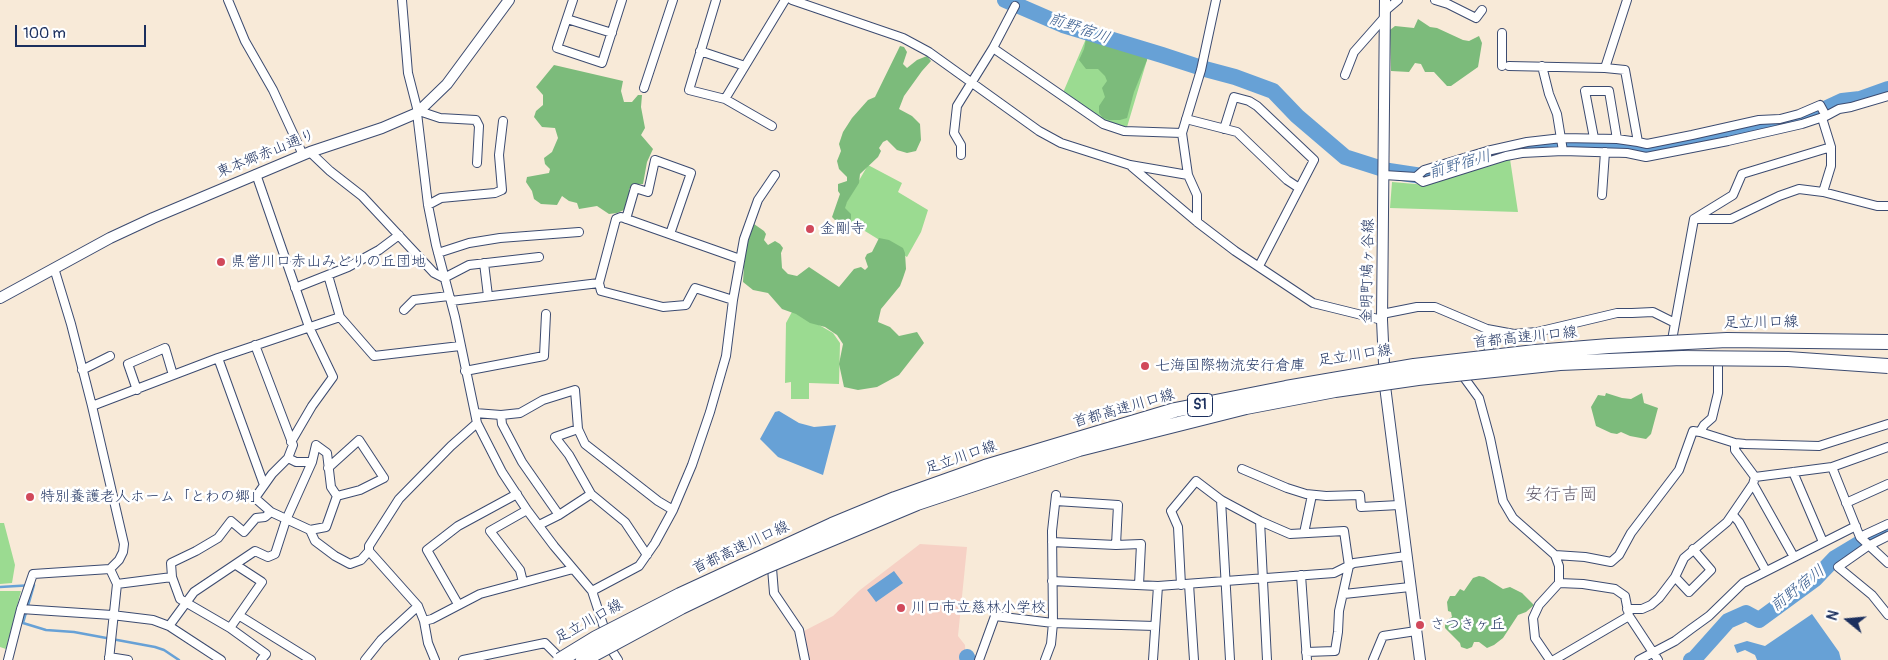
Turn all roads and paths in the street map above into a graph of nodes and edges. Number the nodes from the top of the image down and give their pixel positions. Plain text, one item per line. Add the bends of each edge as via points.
1 (228, 0) edge
2 (402, 0) edge
3 (509, 0) edge
4 (573, 0) edge
5 (622, 0) edge
6 (673, 0) edge
7 (716, 0) edge
8 (785, 0) edge
9 (792, 0) edge
10 (1216, 0) edge
11 (1385, 0) edge
12 (1398, 0) edge
13 (1435, 0) edge
14 (1627, 0) edge
15 (818, 4) edge
16 (1015, 6) dead end
17 (1482, 10) dead end
18 (1385, 15) junction
19 (566, 19) junction
20 (612, 33) junction
21 (1502, 34) dead end
22 (993, 48) junction
23 (700, 52) junction
24 (745, 66) junction
25 (1542, 66) junction
26 (1605, 68) junction
27 (1345, 75) dead end
28 (972, 83) junction
29 (644, 88) dead end
30 (1888, 96) edge
31 (724, 100) junction
32 (418, 112) junction
33 (1824, 117) junction
34 (1186, 119) junction
35 (503, 121) dead end
36 (772, 126) dead end
37 (1224, 129) junction
38 (1182, 134) junction
39 (1692, 136) junction
40 (1562, 138) junction
41 (1594, 138) junction
42 (1617, 139) junction
43 (1638, 142) junction
44 (1831, 147) junction
45 (1695, 148) junction
46 (1563, 151) junction
47 (1605, 152) junction
48 (307, 154) junction
49 (961, 155) dead end
50 (477, 163) dead end
51 (1130, 165) junction
52 (256, 174) junction
53 (775, 175) dead end
54 (1188, 175) junction
55 (1384, 175) junction
56 (1416, 177) junction
57 (1300, 188) junction
58 (1823, 192) junction
59 (1602, 195) dead end
60 (428, 205) junction
61 (1888, 206) edge
62 (626, 219) junction
63 (1694, 219) junction
64 (1197, 222) junction
65 (579, 232) dead end
66 (670, 234) junction
67 (398, 235) junction
68 (438, 253) junction
69 (539, 257) dead end
70 (740, 260) junction
71 (484, 263) junction
72 (1259, 266) junction
73 (54, 268) junction
74 (328, 275) junction
75 (444, 278) junction
76 (599, 283) junction
77 (295, 288) junction
78 (488, 296) junction
79 (0, 298) edge
80 (450, 298) junction
81 (733, 300) junction
82 (404, 310) dead end
83 (546, 314) dead end
84 (340, 317) junction
85 (1382, 317) junction
86 (1675, 323) junction
87 (309, 327) junction
88 (1487, 329) junction
89 (1888, 338) edge
90 (1672, 340) junction
91 (1888, 342) edge
92 (255, 346) junction
93 (460, 346) junction
94 (1489, 352) junction
95 (110, 356) dead end
96 (1452, 356) junction
97 (218, 358) junction
98 (1718, 363) junction
99 (1384, 366) junction
100 (1888, 368) edge
101 (82, 370) junction
102 (465, 371) junction
103 (174, 375) junction
104 (1462, 376) junction
105 (1385, 386) junction
106 (137, 390) junction
107 (92, 406) junction
108 (475, 413) junction
109 (501, 415) junction
110 (477, 423) junction
111 (1888, 424) edge
112 (578, 429) junction
113 (1700, 432) junction
114 (291, 442) junction
115 (1735, 443) junction
116 (1888, 447) edge
117 (288, 458) junction
118 (312, 462) junction
119 (1832, 467) junction
120 (328, 468) junction
121 (1242, 469) dead end
122 (1793, 472) junction
123 (1754, 480) junction
124 (1888, 484) edge
125 (264, 485) junction
126 (517, 494) junction
127 (591, 494) junction
128 (1312, 495) junction
129 (337, 496) junction
130 (1221, 500) junction
131 (1846, 503) junction
132 (1399, 505) junction
133 (527, 510) junction
134 (673, 510) junction
135 (272, 512) junction
136 (559, 515) junction
137 (1732, 515) junction
138 (286, 520) junction
139 (1260, 521) junction
140 (1888, 524) edge
141 (539, 525) junction
142 (1856, 526) junction
143 (310, 530) junction
144 (1304, 533) junction
145 (1888, 536) edge
146 (1860, 537) junction
147 (1052, 542) junction
148 (1823, 542) junction
149 (1116, 545) junction
150 (1868, 546) junction
151 (1693, 549) junction
152 (369, 551) junction
153 (647, 555) junction
154 (1555, 555) junction
155 (1406, 556) junction
156 (1794, 557) junction
157 (1888, 563) edge
158 (236, 565) junction
159 (1349, 566) junction
160 (772, 568) junction
161 (110, 569) junction
162 (573, 569) junction
163 (1766, 571) junction
164 (1301, 575) junction
165 (172, 577) junction
166 (1675, 577) junction
167 (1264, 578) junction
168 (1052, 580) junction
169 (1226, 581) junction
170 (522, 582) junction
171 (1559, 583) junction
172 (117, 584) junction
173 (1185, 584) junction
174 (1139, 585) junction
175 (1158, 586) junction
176 (1410, 587) junction
177 (592, 591) junction
178 (1344, 594) junction
179 (186, 603) junction
180 (458, 604) junction
181 (418, 606) junction
182 (21, 609) junction
183 (1628, 612) junction
184 (112, 615) junction
185 (1888, 615) edge
186 (240, 616) junction
187 (424, 622) junction
188 (1052, 623) junction
189 (169, 626) junction
190 (1155, 626) junction
191 (230, 628) junction
192 (605, 630) junction
193 (1416, 630) junction
194 (611, 649) junction
195 (1653, 651) junction
196 (1306, 656) edge
197 (109, 659) edge
198 (556, 659) edge
199 (8, 660) edge
200 (128, 660) edge
201 (221, 660) edge
202 (261, 660) edge
203 (311, 660) edge
204 (365, 660) edge
205 (435, 660) edge
206 (463, 660) edge
207 (583, 660) edge
208 (590, 660) edge
209 (618, 660) edge
210 (805, 660) edge
211 (979, 660) edge
212 (1045, 660) edge
213 (1153, 660) edge
214 (1194, 660) edge
215 (1230, 660) edge
216 (1267, 660) edge
217 (1373, 660) edge
218 (1420, 660) edge
219 (1552, 660) edge
220 (1639, 660) edge
221 (1658, 660) edge

1 - 48 street via 246,41
2 - 32 street via 408,72
3 - 32 main road, 東本郷赤山通り via 447,84
4 - 19 street
5 - 20 street
6 - 29 street
7 - 23 street
8 - 24 street
9 - 15 street
10 - 34 street via 1201,70
11 - 18 main road, 金明町鳩ヶ谷線
12 - 18 street
13 - 17 street via 1476,18
14 - 26 street
15 - 28 street via 903,38
16 - 22 street
18 - 27 street via 1354,52
18 - 55 main road, 金明町鳩ヶ谷線
19 - 20 street
19 - 20 street via 556,48 602,63
21 - 25 street via 1506,66
22 - 28 street
22 - 38 street via 1103,124 1124,131
23 - 24 street
23 - 31 street via 689,90
24 - 31 street
25 - 26 street
25 - 40 street
26 - 43 street via 1625,70
28 - 49 street via 954,116 954,133 961,145
28 - 51 street via 1048,137
30 - 33 street via 1839,109
31 - 36 street
32 - 48 main road, 東本郷赤山通り
32 - 50 street via 440,118 476,120 479,126
32 - 60 street
33 - 39 street via 1820,105 1780,119 1759,120
33 - 44 street
33 - 45 street
34 - 37 street
34 - 38 street
35 - 60 street via 500,154 502,190 441,198
37 - 57 street via 1238,132 1287,180
37 - 57 street via 1234,97 1257,106 1314,160
38 - 54 street
39 - 43 street via 1647,144
39 - 45 street
40 - 41 street
40 - 46 street
40 - 56 street via 1487,151 1424,170
41 - 42 street
41 - 42 street via 1586,91 1609,91
42 - 43 street
44 - 58 street
44 - 63 street via 1742,174 1733,195
45 - 47 street via 1646,157 1626,152
46 - 47 street
46 - 56 street via 1506,156 1423,182
47 - 59 street
48 - 52 main road, 東本郷赤山通り
48 - 67 street via 362,196
51 - 54 street
51 - 64 street
52 - 73 main road, 東本郷赤山通り via 136,226
52 - 77 street
53 - 70 street via 758,200
54 - 64 street via 1197,195
55 - 56 street
55 - 85 main road, 金明町鳩ヶ谷線
57 - 72 street
58 - 61 street via 1862,203
58 - 63 street via 1799,189 1731,219
60 - 68 street
62 - 66 street
62 - 66 street via 635,188 648,192 655,160 691,173
62 - 76 street via 616,219
63 - 86 street
64 - 72 street
65 - 68 street via 500,238
66 - 70 street
67 - 74 street via 379,250
67 - 75 street via 434,273
68 - 75 street
69 - 71 street
70 - 81 street
71 - 75 street via 469,264
71 - 78 street
72 - 85 street via 1313,303
73 - 79 main road, 東本郷赤山通り
73 - 101 street
74 - 77 street
74 - 84 street
75 - 80 street
76 - 78 street
76 - 81 street via 601,291 663,307 686,305 695,288
77 - 87 street
78 - 80 street
80 - 82 street via 414,300
80 - 93 street
81 - 134 street via 723,366 692,465
83 - 102 street via 544,356
84 - 87 street
84 - 93 street via 374,356
85 - 88 street via 1417,307 1435,307
85 - 99 main road, 金明町鳩ヶ谷線
86 - 88 street via 1653,312 1639,312 1617,313 1538,332 1514,334
86 - 90 street
87 - 92 street
87 - 114 street via 333,378
88 - 94 street
89 - 90 main road, 足立川口線
90 - 94 main road, 足立川口線 via 1612,340
91 - 198 highway, 首都高速川口線 / S1, bridge via 1727,340 1535,352 1414,366 1175,410 994,464 896,499 680,595
92 - 97 street
92 - 114 street
93 - 102 street
94 - 96 main road, 足立川口線
95 - 101 street
96 - 99 main road, 足立川口線
96 - 104 street
97 - 103 street
97 - 125 street
98 - 100 main road
98 - 104 main road via 1555,367
98 - 113 street via 1718,393 1712,418
99 - 105 main road, 金明町鳩ヶ谷線
99 - 192 main road, 足立川口線 via 1176,408 940,480 770,549 664,598
100 - 207 highway, 首都高速川口線 / S1, bridge via 1788,359 1692,358 1560,363 1418,378 1246,407 1079,449 917,503 764,567
101 - 107 street
102 - 108 street
103 - 106 street
103 - 106 street via 165,348 128,364
104 - 105 main road
104 - 154 street via 1479,398 1503,501 1513,518
105 - 132 main road, 金明町鳩ヶ谷線
105 - 160 main road via 1276,404 1072,455 934,501
106 - 107 street
107 - 161 street via 124,544 119,560
108 - 109 street
108 - 110 street
109 - 112 street via 520,413 543,400 575,390
109 - 136 street via 502,424 522,462
110 - 126 street
110 - 152 street via 399,499
111 - 115 street via 1819,446
112 - 127 street via 555,438 569,455
112 - 134 street via 584,444
113 - 115 street
113 - 154 street via 1693,431 1679,470 1611,562
114 - 117 street via 293,445
115 - 123 street via 1734,450
116 - 119 street
117 - 118 street via 296,462
117 - 125 street
118 - 120 street via 316,445 326,453
118 - 138 street
119 - 122 street
119 - 131 street
120 - 129 street via 331,487
120 - 129 street via 358,440 384,478 360,490
121 - 128 street
122 - 123 street
122 - 148 street
123 - 137 street
123 - 156 street
124 - 131 street
125 - 135 street via 254,498
126 - 133 street
126 - 180 street via 458,526 427,550
127 - 136 street
127 - 153 street via 625,522
128 - 132 street via 1360,495 1361,507
128 - 144 street
129 - 143 street via 326,527
130 - 139 street
130 - 169 street
130 - 173 street via 1196,481 1171,511 1178,527
131 - 142 street
132 - 155 main road, 金明町鳩ヶ谷線
133 - 141 street
133 - 170 street via 490,531 520,570
134 - 153 street
135 - 138 street
135 - 165 street via 256,518 244,532 231,521 218,538 171,563
136 - 141 street
137 - 151 street
137 - 163 street via 1740,522
138 - 143 street
138 - 158 street via 275,554 268,557 255,551
139 - 144 street via 1290,534
139 - 167 street
140 - 146 street
141 - 162 street
142 - 146 street
142 - 148 street
143 - 152 street via 315,541 350,564 361,560
144 - 159 street via 1344,531
145 - 150 street
146 - 150 street
147 - 149 street
147 - 149 street via 1056,498 1118,505
147 - 168 street
148 - 156 street
149 - 174 street via 1141,544
150 - 157 street
150 - 185 street via 1838,567 1872,595
151 - 166 street via 1684,558
151 - 166 street via 1711,570 1690,592
152 - 181 street
153 - 177 street via 639,566
154 - 171 street
155 - 159 street
155 - 176 main road, 金明町鳩ヶ谷線
156 - 163 street
158 - 179 street via 194,592
158 - 186 street via 262,582
159 - 164 street via 1334,573
159 - 178 street
160 - 194 main road
160 - 210 street via 774,593 799,630
161 - 172 street
161 - 182 street via 33,574
162 - 170 street
162 - 177 street
163 - 195 street via 1743,583 1708,616 1674,641
164 - 167 street
164 - 196 street
165 - 172 street
165 - 179 street via 180,599
166 - 183 street via 1652,605
167 - 169 street
167 - 216 street
168 - 174 street
168 - 188 street
169 - 173 street
169 - 215 street
170 - 180 street
171 - 183 street via 1615,589 1625,596
171 - 219 street via 1539,605 1533,618 1535,638
172 - 184 street
173 - 175 street
173 - 214 street
174 - 175 street
175 - 190 street
176 - 178 street
176 - 193 main road, 金明町鳩ヶ谷線
177 - 192 street
178 - 196 street via 1335,651
179 - 189 street
179 - 191 street
180 - 187 street
181 - 187 street
181 - 204 street via 381,640
182 - 184 street
182 - 199 street
183 - 195 street
183 - 219 street
184 - 189 street via 153,620
184 - 197 street
186 - 191 street
186 - 203 street
187 - 205 street
188 - 190 street
188 - 211 street via 994,616
188 - 212 street
189 - 201 street
190 - 213 street
191 - 202 street via 266,654
192 - 194 street
192 - 198 main road, 足立川口線
193 - 217 street via 1383,636
193 - 218 main road, 金明町鳩ヶ谷線
194 - 208 main road
194 - 209 street
195 - 220 street
195 - 221 street
197 - 200 street
198 - 206 street via 544,643

